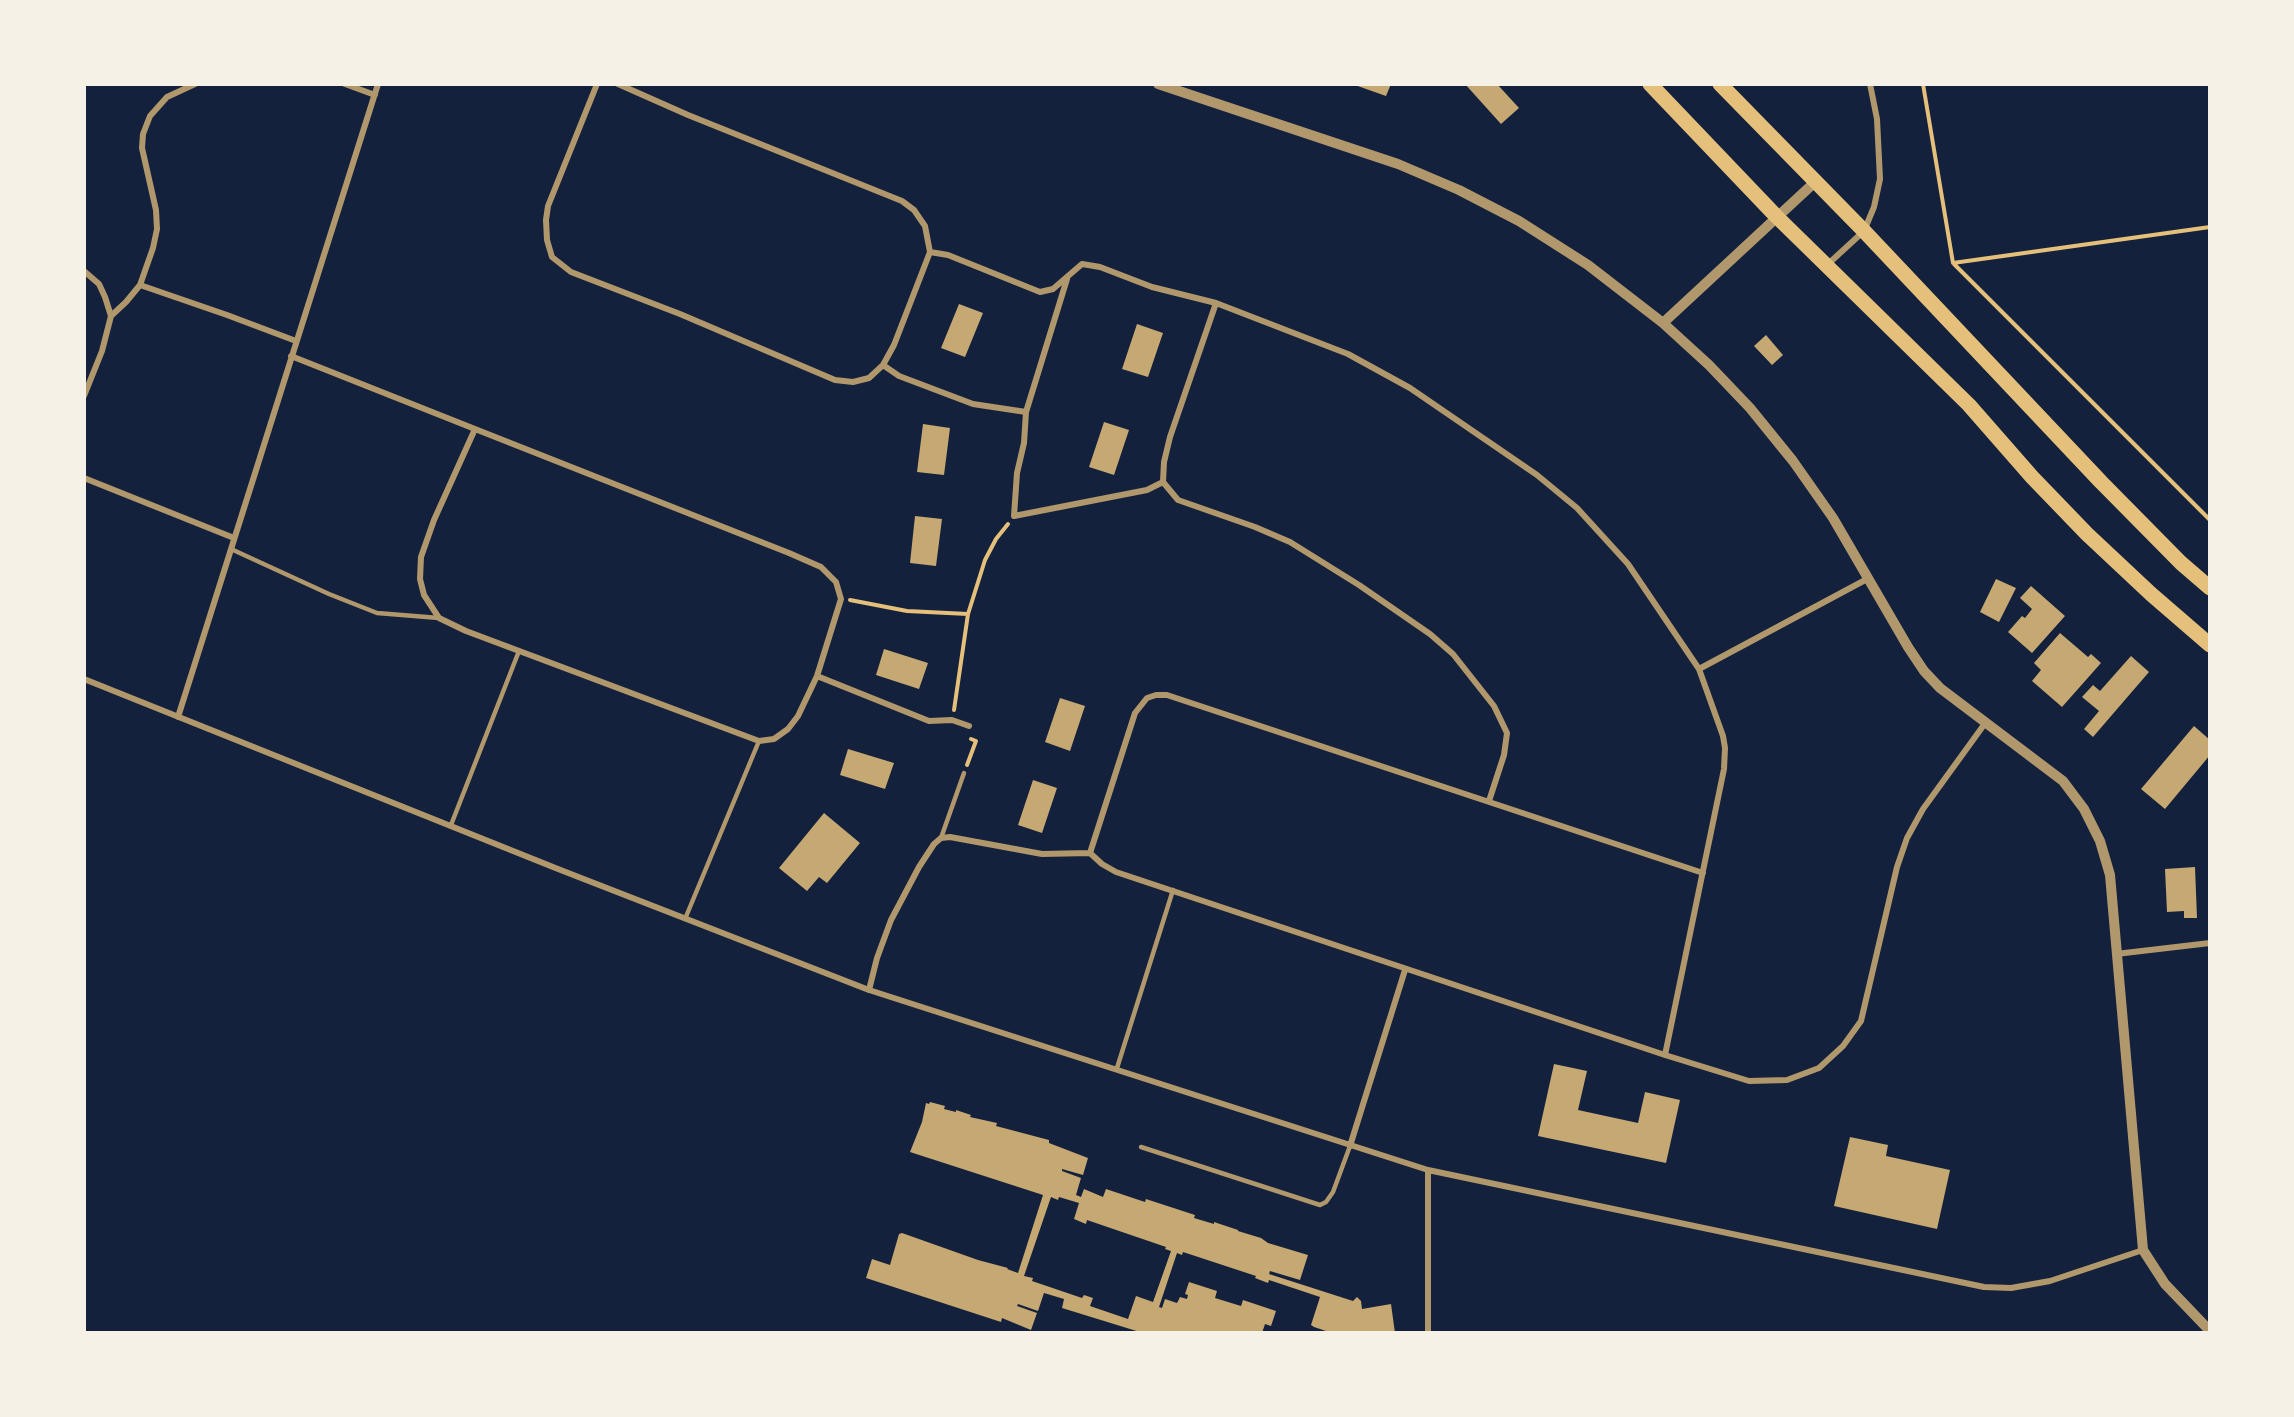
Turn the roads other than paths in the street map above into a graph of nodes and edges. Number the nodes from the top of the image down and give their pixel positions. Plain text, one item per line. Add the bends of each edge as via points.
1 (195, 84) edge
2 (345, 84) edge
3 (378, 84) edge
4 (597, 84) edge
5 (618, 84) edge
6 (1158, 84) edge
7 (1650, 84) edge
8 (1720, 84) edge
9 (1870, 84) edge
10 (375, 95) junction
11 (1815, 182) junction
12 (1776, 216) junction
13 (1864, 231) junction
14 (930, 252) junction
15 (1827, 266) junction
16 (84, 272) edge
17 (1067, 278) junction
18 (140, 285) junction
19 (1216, 303) junction
20 (111, 316) junction
21 (1664, 323) junction
22 (296, 342) junction
23 (291, 356) junction
24 (883, 365) junction
25 (84, 396) edge
26 (1026, 411) junction
27 (475, 429) junction
28 (84, 478) edge
29 (1163, 482) junction
30 (234, 538) junction
31 (231, 549) junction
32 (1869, 578) junction
33 (2210, 588) edge
34 (439, 618) junction
35 (2210, 645) edge
36 (519, 651) junction
37 (1699, 669) junction
38 (817, 676) junction
39 (84, 680) edge
40 (178, 717) junction
41 (1986, 722) junction
42 (969, 726) dead end
43 (759, 741) junction
44 (964, 773) road end
45 (1489, 801) junction
46 (451, 825) junction
47 (941, 838) junction
48 (1090, 853) junction
49 (1702, 873) junction
50 (1173, 890) junction
51 (685, 919) junction
52 (2210, 943) edge
53 (2116, 954) junction
54 (1405, 970) junction
55 (869, 990) junction
56 (1665, 1055) junction
57 (1117, 1068) junction
58 (1350, 1146) junction
59 (1141, 1148) dead end
60 (1428, 1170) junction
61 (2144, 1250) junction
62 (2210, 1331) edge
63 (1428, 1333) edge

1 - 18 street via 167,97 150,116 143,134 142,148 157,228
2 - 10 street
3 - 10 street
4 - 24 street via 548,206 547,240 552,257 571,272 835,380 854,382 869,378
5 - 14 street via 902,201 925,226
6 - 21 street via 1398,164 1459,190 1519,221 1588,265
7 - 12 main road
8 - 11 main road
9 - 13 street via 1877,119 1880,179
10 - 22 street
11 - 12 street
11 - 13 main road
12 - 15 main road
12 - 21 street
13 - 15 street
13 - 33 main road via 2101,482
14 - 17 street via 948,255 1040,292 1053,289
14 - 24 street
15 - 35 main road via 1969,405 2087,534
16 - 20 street via 99,284
17 - 19 street via 1082,264
17 - 26 street
18 - 20 street
18 - 22 street
19 - 29 street via 1170,437
19 - 37 street via 1348,354 1410,388 1537,475 1577,508 1628,564
20 - 25 street
21 - 32 street via 1710,365 1793,461
22 - 23 street
23 - 27 street
23 - 30 street
24 - 26 street via 899,376 973,404
26 - 29 street via 1014,516 1147,490
27 - 34 street via 421,557 424,595
27 - 38 street via 821,567 836,582 841,599
28 - 30 street
29 - 45 street via 1178,500 1290,543 1359,585 1453,654 1494,706 1507,733
30 - 31 street
31 - 34 lane via 377,613
31 - 40 street
32 - 37 street
32 - 41 street via 1924,671
34 - 36 street
36 - 43 street
36 - 46 lane
37 - 49 street via 1725,748
38 - 42 street via 929,721 952,720
38 - 43 street via 788,729
39 - 40 street
40 - 46 street
41 - 53 street via 2063,781 2084,809 2100,841 2110,875
41 - 56 street via 1923,809 1907,838 1861,1021 1843,1046 1819,1068 1787,1080 1749,1081
43 - 51 lane
44 - 47 lane
45 - 48 street via 1184,699 1156,695 1140,705 1130,724
45 - 49 street
46 - 51 street
47 - 48 street via 1042,854
47 - 55 street via 919,867 891,920
48 - 50 street via 1116,872
49 - 56 street
50 - 54 street
50 - 57 lane
51 - 55 street
52 - 53 street
53 - 61 street
54 - 56 street
54 - 58 street
55 - 57 street
57 - 58 street
58 - 59 lane via 1333,1192 1320,1205
58 - 60 street
60 - 61 street via 1984,1287 2011,1288 2050,1281
60 - 63 street
61 - 62 street via 2165,1284

